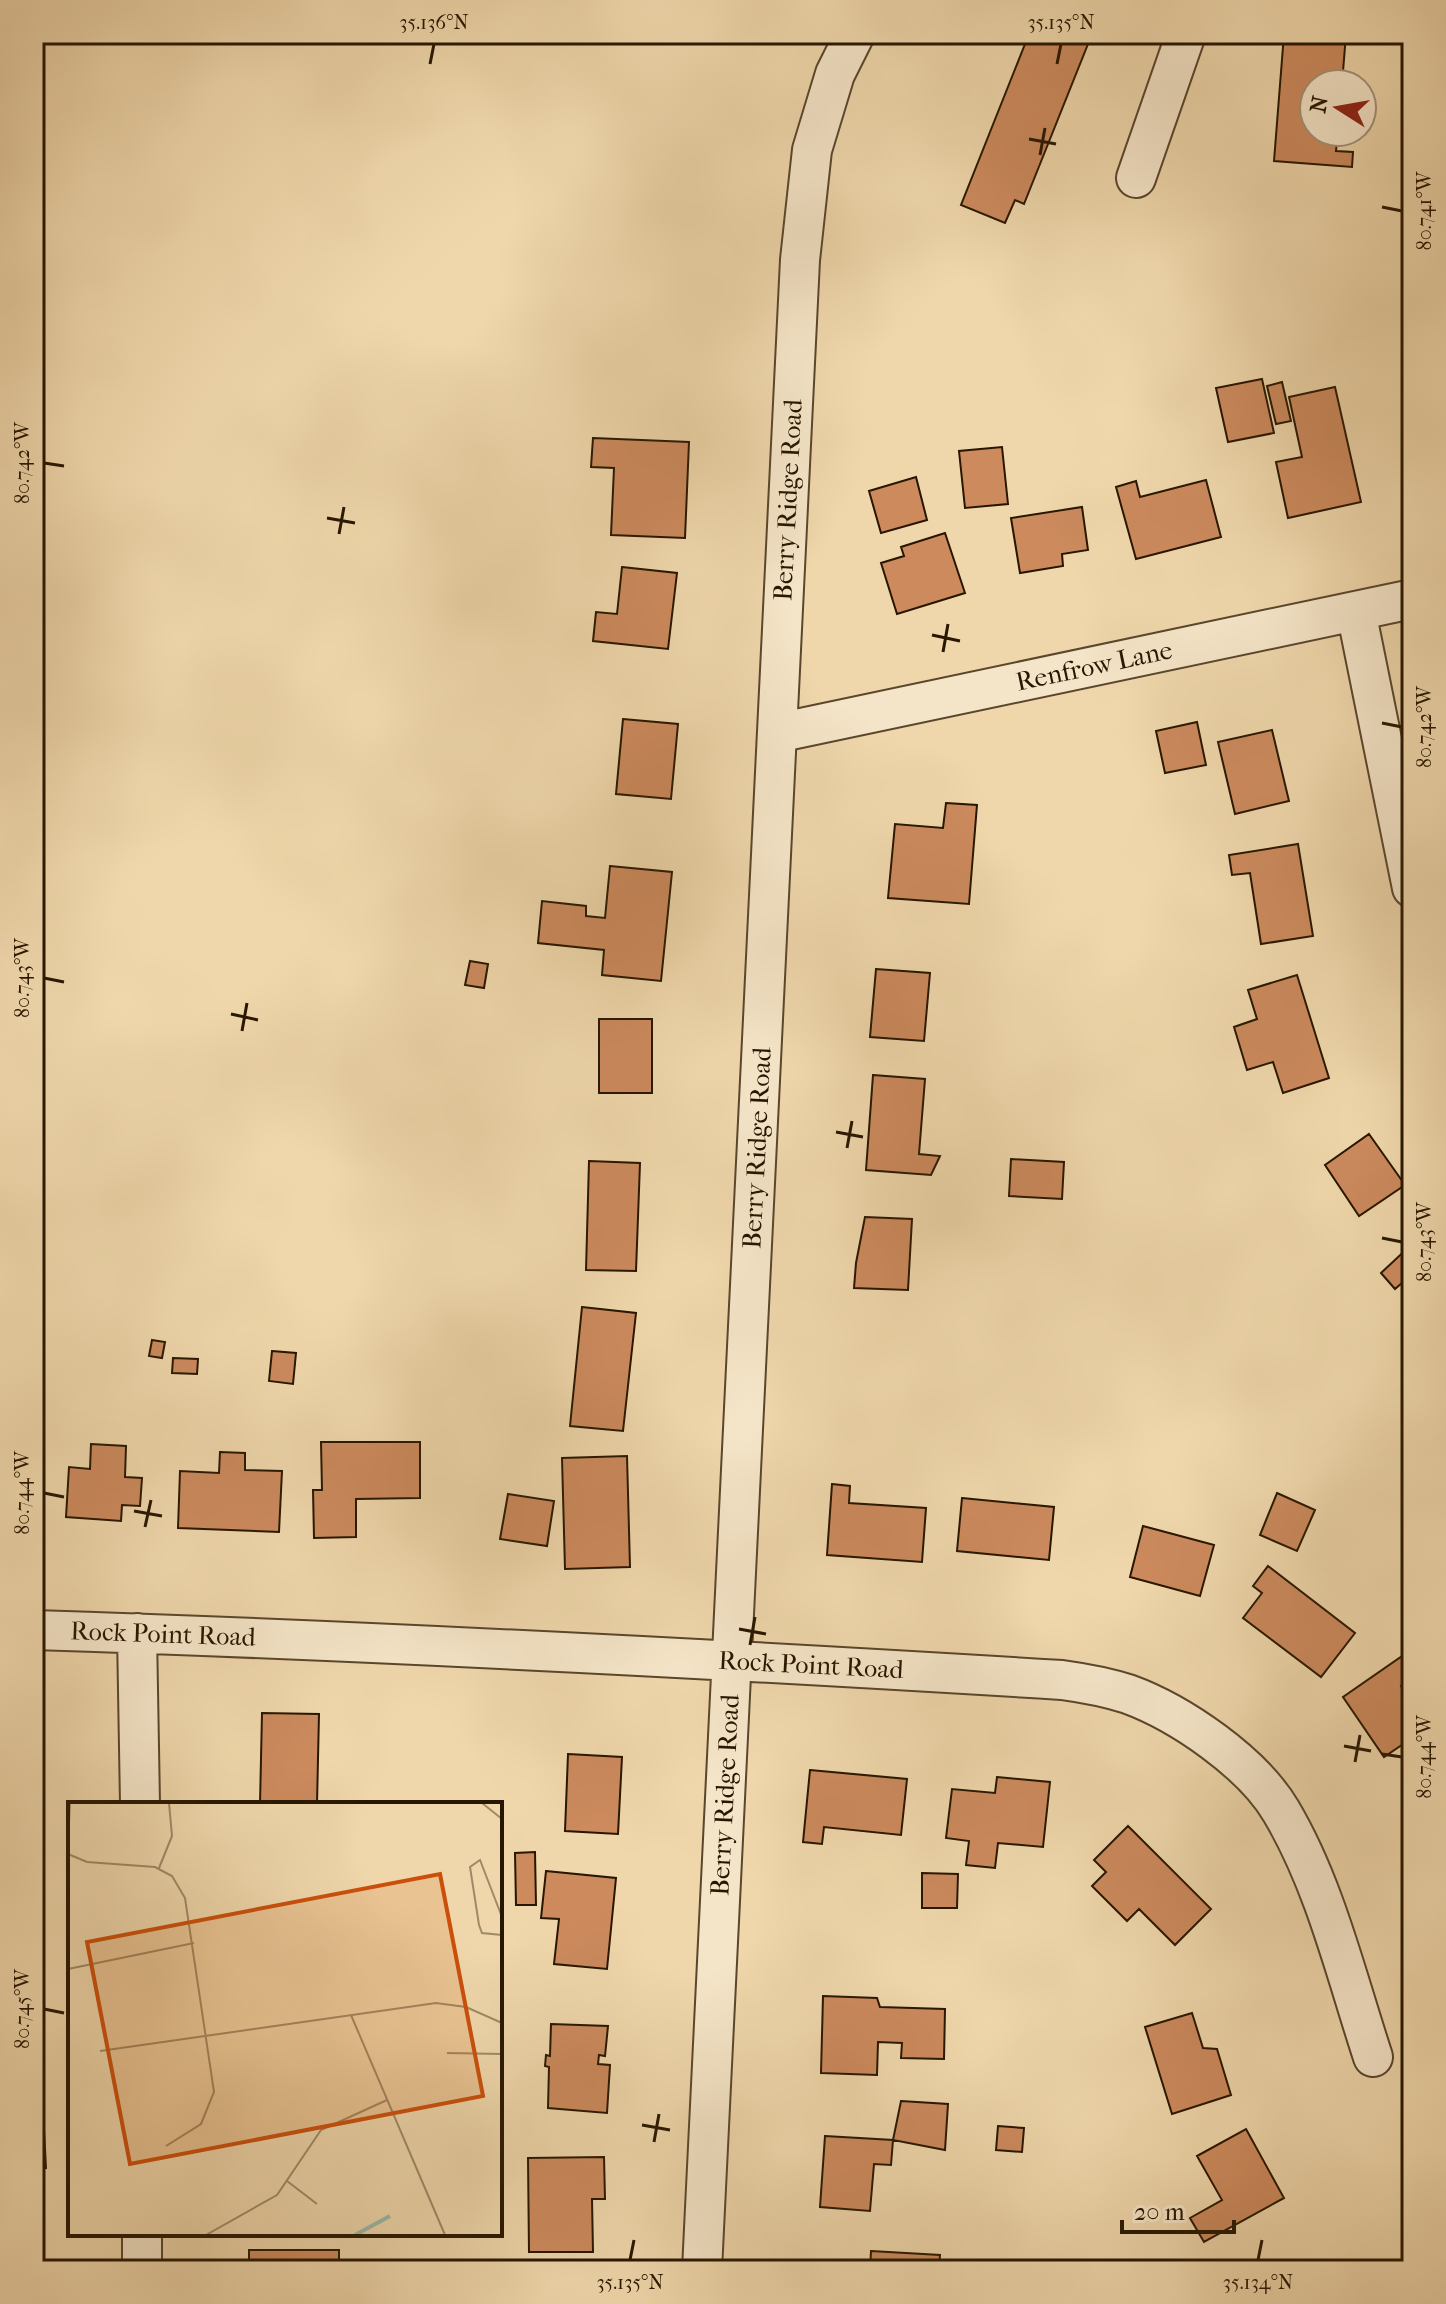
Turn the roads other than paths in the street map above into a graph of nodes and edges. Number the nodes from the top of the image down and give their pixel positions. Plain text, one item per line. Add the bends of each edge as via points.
1 (855, 34) edge
2 (1186, 34) edge
3 (1136, 178) dead end
4 (1412, 599) edge
5 (1356, 611) junction
6 (777, 733) junction
7 (1412, 888) edge
8 (34, 1630) edge
9 (137, 1633) junction
10 (732, 1660) junction
11 (140, 1802) edge
12 (1373, 2057) dead end
13 (142, 2236) edge
14 (142, 2270) edge
15 (702, 2270) edge

1 - 6 street, Berry Ridge Road via 835,74 806,188
2 - 3 street
4 - 5 street, Renfrow Lane
5 - 6 street, Renfrow Lane
5 - 7 street
6 - 10 street, Berry Ridge Road
8 - 9 street, Rock Point Road
9 - 10 street, Rock Point Road
9 - 11 street
10 - 12 street, Rock Point Road via 1062,1680 1128,1694 1169,1712 1232,1757 1281,1810 1317,1887
10 - 15 street, Berry Ridge Road
13 - 14 street

